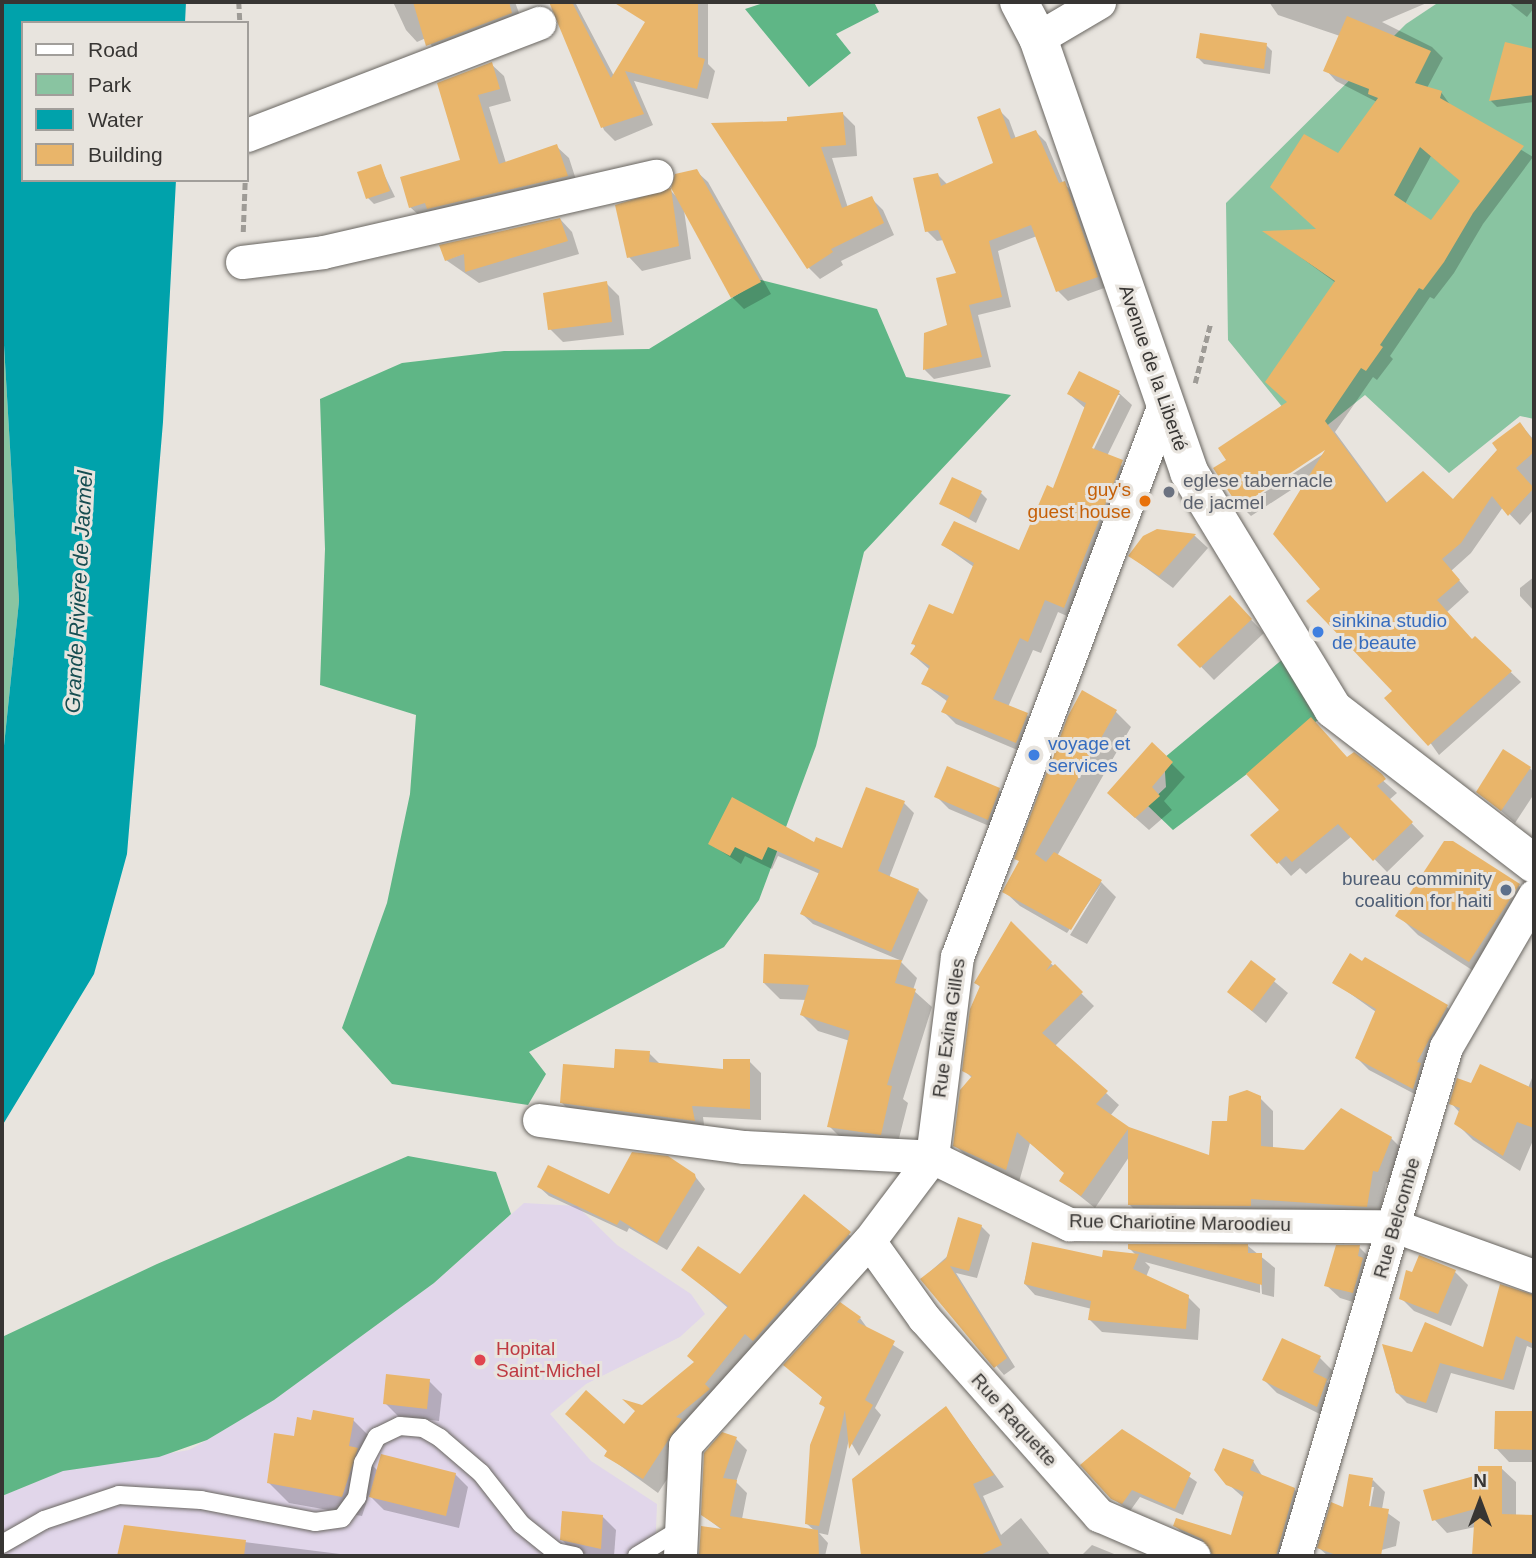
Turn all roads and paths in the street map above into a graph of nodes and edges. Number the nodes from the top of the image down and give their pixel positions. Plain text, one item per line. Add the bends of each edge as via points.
1 (239, 2) edge
2 (1019, 2) edge
3 (1099, 2) edge
4 (240, 21) edge
5 (539, 23) dead end
6 (1038, 38) junction
7 (248, 135) edge
8 (656, 176) dead end
9 (244, 182) edge
10 (242, 262) joint
11 (1165, 402) junction
12 (1534, 864) edge
13 (1534, 896) edge
14 (539, 1120) dead end
15 (932, 1157) junction
16 (1395, 1226) junction
17 (869, 1241) junction
18 (1534, 1276) edge
19 (680, 1543) edge
20 (2, 1544) edge
21 (575, 1556) edge
22 (637, 1556) edge
23 (1194, 1556) edge
24 (1294, 1556) edge

1 - 4 path
2 - 6 main road, Avenue de la Liberté
3 - 6 street
5 - 7 street
6 - 11 main road, Avenue de la Liberté
8 - 10 street via 323,252
9 - 10 path
11 - 12 main road, Avenue de la Liberté via 1189,472 1333,709
11 - 15 street, Rue Exina Gilles via 957,957
13 - 16 street, Rue Belcombe via 1446,1047
14 - 15 street, Rue Chariotine Maroodieu via 744,1147
15 - 16 street, Rue Chariotine Maroodieu via 1069,1224
15 - 17 street, Rue Exina Gilles
16 - 18 street, Rue Chariotine Maroodieu
16 - 24 street, Rue Belcombe
17 - 19 street, Rue Exina Gilles via 685,1445
17 - 23 street, Rue Raquette via 924,1318 1099,1515
19 - 22 lane
20 - 21 lane via 44,1520 119,1495 201,1500 315,1522 342,1518 357,1497 363,1463 377,1437 400,1426 423,1428 440,1438 481,1473 521,1524 556,1552

